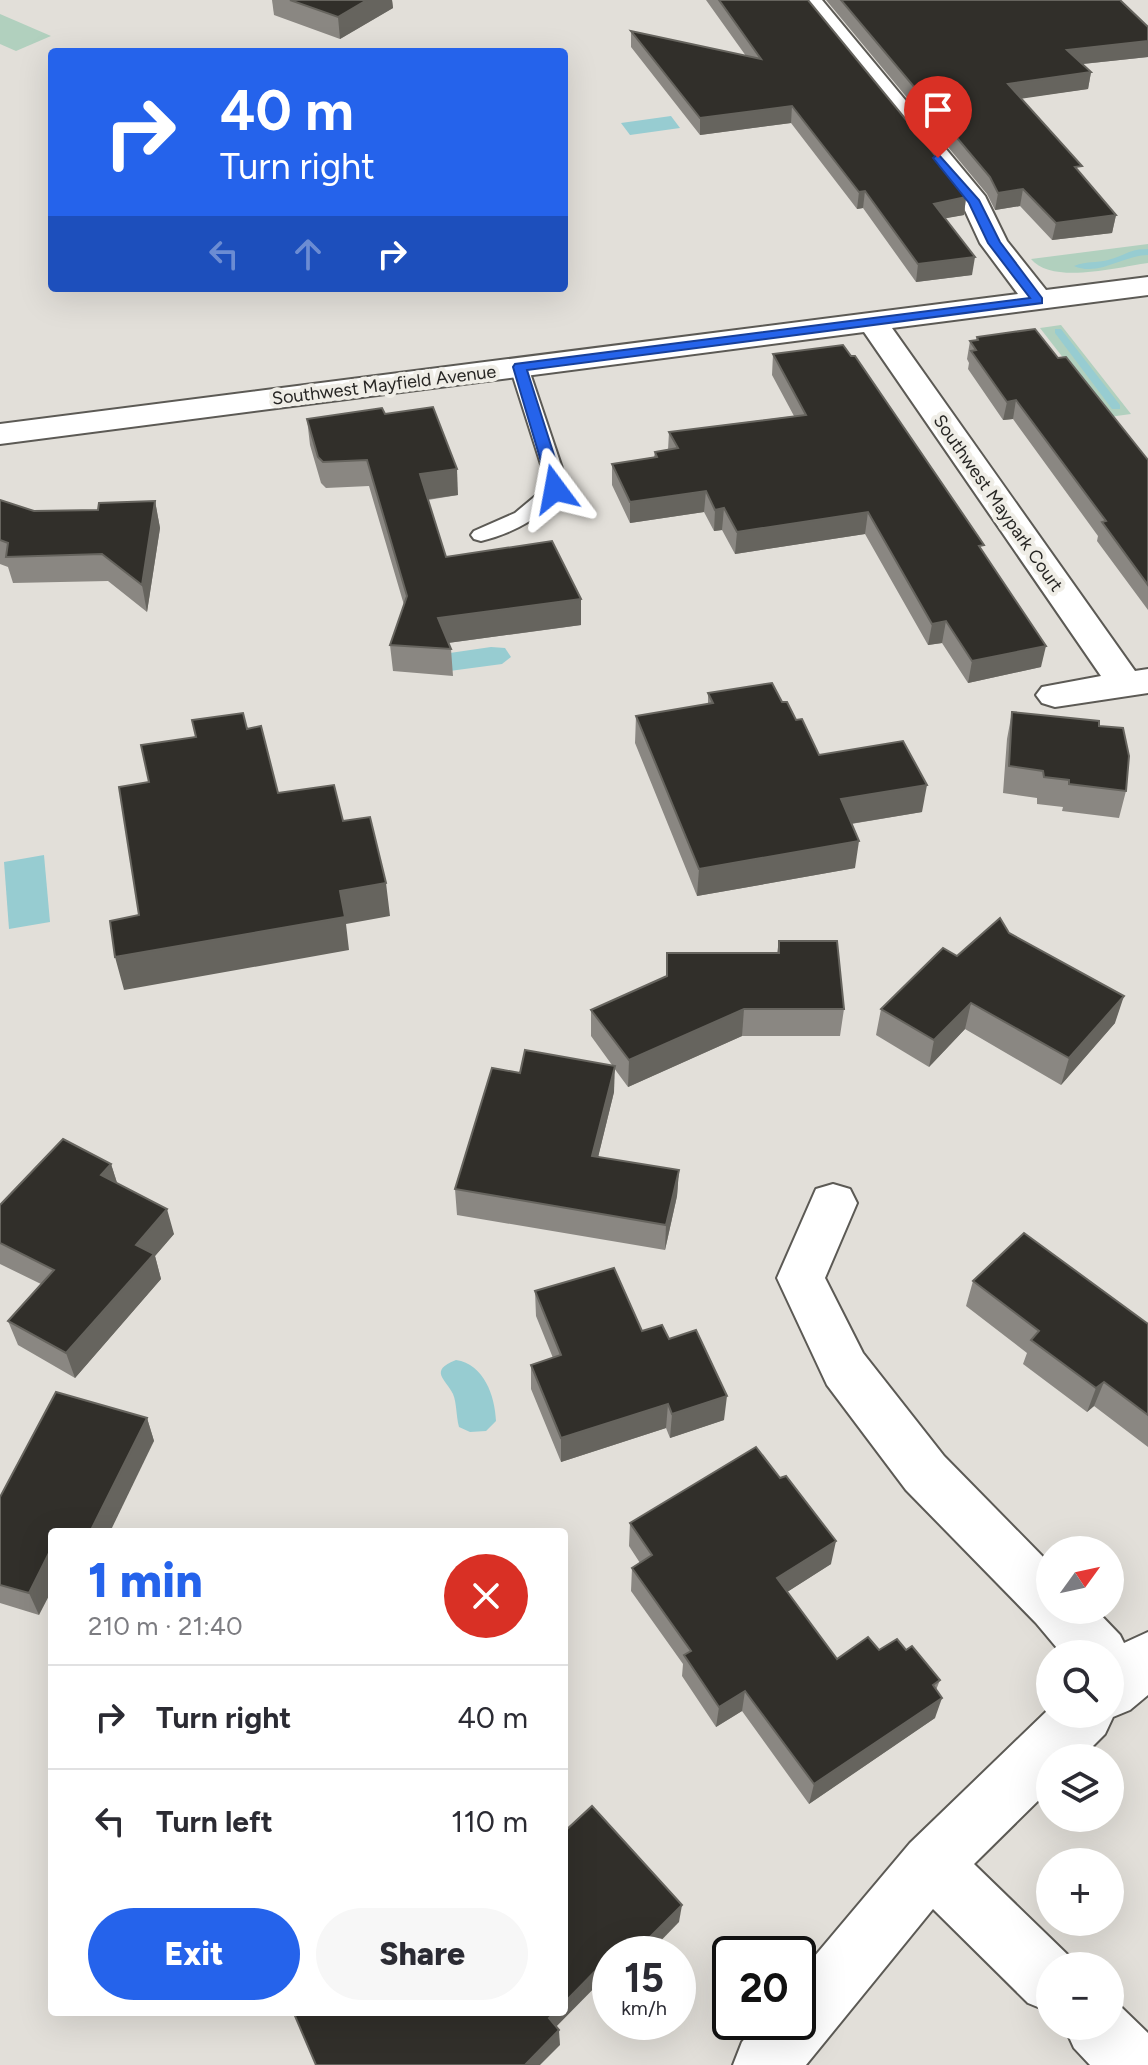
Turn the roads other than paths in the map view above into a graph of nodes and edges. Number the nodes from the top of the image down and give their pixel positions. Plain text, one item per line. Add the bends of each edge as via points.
1 (809, 0) edge
2 (1148, 286) edge
3 (1038, 300) junction
4 (872, 321) junction
5 (519, 367) junction
6 (0, 434) edge
7 (481, 535) dead end
8 (1136, 682) edge
9 (1055, 695) dead end
10 (833, 1203) dead end
11 (1036, 1588) edge
12 (1070, 1624) edge
13 (1083, 1640) edge
14 (1063, 1728) edge
15 (931, 1864) junction
16 (1036, 1967) edge
17 (1110, 2040) edge
18 (765, 2065) edge
19 (1135, 2065) edge

1 - 3 street via 975,202 994,243
2 - 3 street, Southwest Mayfield Avenue
3 - 4 street, Southwest Mayfield Avenue
4 - 5 street, Southwest Mayfield Avenue
4 - 8 street, Southwest Maypark Court
5 - 6 street, Southwest Mayfield Avenue
5 - 7 lane via 555,489 520,521
8 - 9 street, Southwest Maypark Court
10 - 11 street via 801,1278 845,1369 925,1473
12 - 13 street
14 - 15 street
15 - 16 street
15 - 18 street
17 - 19 street

